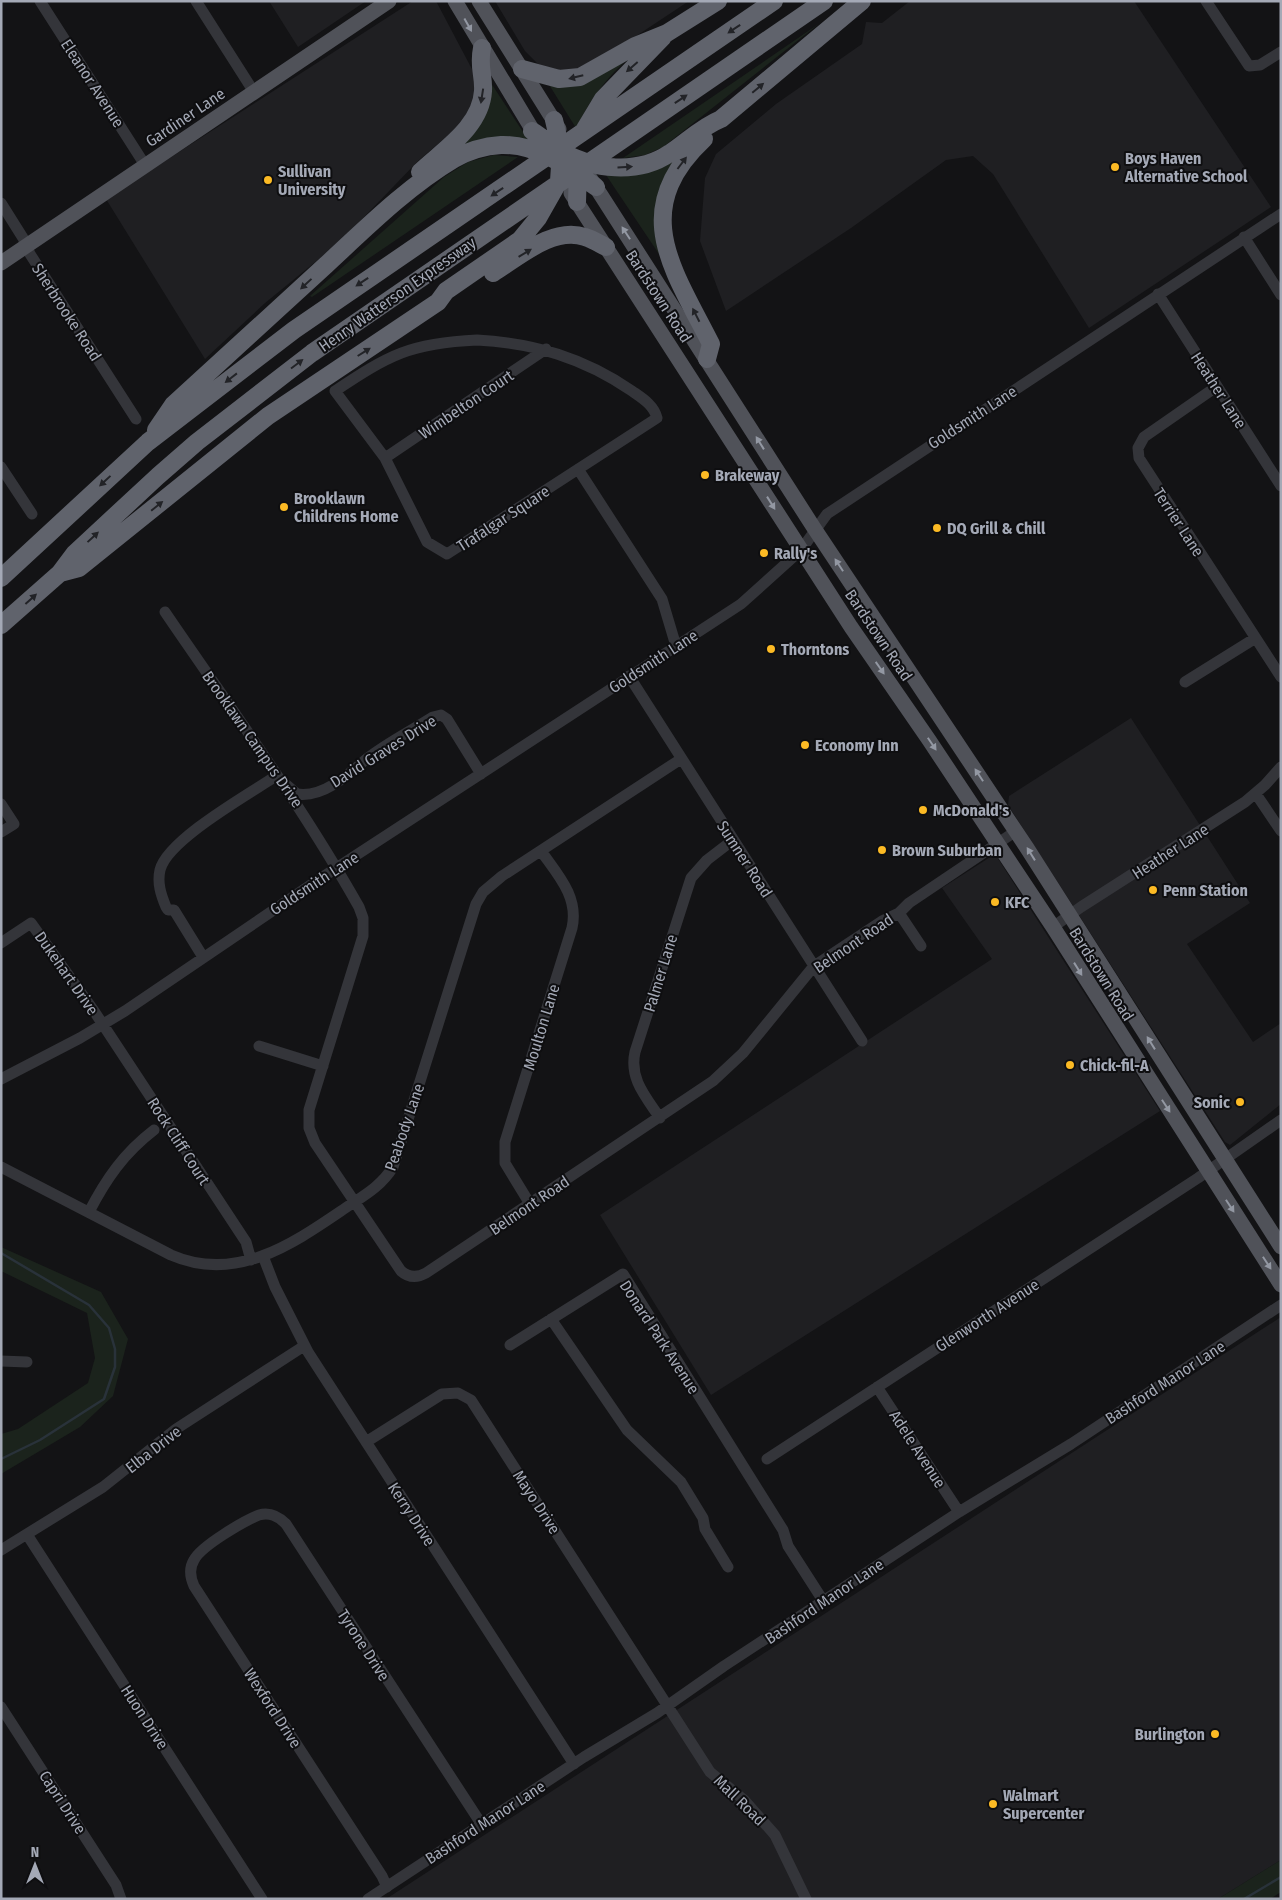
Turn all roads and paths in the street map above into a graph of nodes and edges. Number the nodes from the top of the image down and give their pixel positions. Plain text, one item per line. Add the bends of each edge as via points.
1 (40, 1) edge
2 (196, 1) edge
3 (389, 1) edge
4 (455, 1) edge
5 (479, 1) edge
6 (718, 1) edge
7 (774, 1) edge
8 (824, 1) edge
9 (862, 1) edge
10 (1206, 1) edge
11 (667, 33) junction
12 (482, 48) junction
13 (1281, 52) edge
14 (522, 69) junction
15 (254, 92) junction
16 (554, 120) junction
17 (721, 120) junction
18 (532, 131) joint
19 (145, 165) junction
20 (553, 166) junction
21 (578, 166) junction
22 (596, 187) joint
23 (577, 202) junction
24 (1, 203) edge
25 (1281, 214) edge
26 (380, 215) junction
27 (1244, 238) junction
28 (26, 246) junction
29 (606, 247) junction
30 (1, 263) edge
31 (1158, 294) junction
32 (1281, 295) edge
33 (438, 302) junction
34 (546, 350) junction
35 (707, 359) junction
36 (1216, 387) junction
37 (136, 418) dead end
38 (148, 442) junction
39 (385, 458) junction
40 (1, 467) edge
41 (578, 469) junction
42 (1281, 486) edge
43 (32, 514) dead end
44 (814, 528) junction
45 (801, 550) junction
46 (60, 572) junction
47 (1, 578) edge
48 (165, 612) dead end
49 (1, 625) edge
50 (1254, 638) junction
51 (676, 646) junction
52 (629, 676) junction
53 (1281, 677) edge
54 (1186, 682) dead end
55 (939, 715) junction
56 (918, 723) junction
57 (681, 759) junction
58 (1281, 767) edge
59 (481, 774) junction
60 (276, 776) junction
61 (1256, 794) junction
62 (1, 804) edge
63 (1016, 831) junction
64 (1281, 831) edge
65 (1, 832) edge
66 (733, 840) junction
67 (997, 844) junction
68 (541, 851) junction
69 (336, 869) junction
70 (899, 913) junction
71 (1069, 916) junction
72 (1052, 927) junction
73 (1, 943) edge
74 (921, 946) dead end
75 (203, 958) junction
76 (814, 966) junction
77 (102, 1024) junction
78 (862, 1041) dead end
79 (258, 1046) dead end
80 (323, 1066) junction
81 (1, 1079) edge
82 (660, 1118) junction
83 (1281, 1120) edge
84 (154, 1130) dead end
85 (1223, 1158) junction
86 (1, 1167) edge
87 (1208, 1171) junction
88 (354, 1203) junction
89 (530, 1204) junction
90 (89, 1212) junction
91 (1281, 1246) edge
92 (263, 1256) junction
93 (251, 1260) junction
94 (1281, 1285) edge
95 (1281, 1306) edge
96 (551, 1319) junction
97 (510, 1345) dead end
98 (304, 1346) junction
99 (1, 1361) edge
100 (26, 1362) dead end
101 (877, 1387) junction
102 (366, 1442) junction
103 (767, 1458) dead end
104 (959, 1512) junction
105 (28, 1536) junction
106 (224, 1536) joint
107 (1, 1550) edge
108 (728, 1567) dead end
109 (824, 1602) junction
110 (668, 1705) junction
111 (1, 1707) edge
112 (574, 1764) junction
113 (482, 1825) junction
114 (386, 1887) junction
115 (121, 1899) edge
116 (262, 1899) edge
117 (368, 1899) edge
118 (806, 1899) edge

1 - 19 street, Eleanor Avenue
2 - 15 street
3 - 15 main road, Gardiner Lane
4 -> 12 main road
5 - 14 main road
6 - 11 highway
7 -> 20 highway, Henry Watterson Expressway via 605,118
20 -> 8 highway, Henry Watterson Expressway via 612,146
17 -> 9 highway
10 - 13 street via 1249,66 1260,65
11 -> 14 highway via 571,79 548,77
11 -> 21 highway via 603,99 586,125
12 - 18 main road
12 -> 26 highway via 479,65 484,90 476,117 383,206
14 - 16 main road
15 - 19 main road, Gardiner Lane
16 - 20 highway
16 - 21 main road
21 -> 17 highway via 626,168 651,162 668,154 707,124
35 -> 17 highway via 711,344 668,257 662,218 669,186 678,166 719,126
18 - 20 highway
19 - 28 main road, Gardiner Lane
20 - 21 highway
20 - 23 main road, Bardstown Road
20 - 26 highway via 522,147 501,145 470,151 436,172
20 - 33 highway via 553,194 520,240 446,291
20 -> 38 highway, Henry Watterson Expressway via 294,330
46 -> 20 highway, Henry Watterson Expressway via 75,553 197,442
21 - 22 highway
21 - 23 highway
35 -> 22 main road, Bardstown Road
23 - 29 main road, Bardstown Road
24 - 28 street, Sherbrooke Road
25 - 27 street, Goldsmith Lane
26 -> 38 highway via 173,405
27 - 31 street, Goldsmith Lane
27 - 32 street
28 - 30 main road, Gardiner Lane
28 - 37 street, Sherbrooke Road
33 -> 29 highway via 452,300 528,250 557,236 579,235
29 -> 45 main road, Bardstown Road
31 - 36 street, Heather Lane
31 - 44 street, Goldsmith Lane via 827,514
46 -> 33 highway via 79,568 268,416
34 - 39 street, Wimbelton Court
34 - 39 street, Trafalgar Square via 477,340 435,343 412,347 372,366 335,391
34 - 41 street, Trafalgar Square via 618,381 655,410 657,418
44 -> 35 main road, Bardstown Road
36 - 42 street, Heather Lane
36 - 50 street, Terrier Lane via 1144,437 1138,453
38 -> 47 highway, Henry Watterson Expressway
39 - 41 street, Trafalgar Square via 427,542 446,554
40 - 43 street
41 - 51 street via 662,598
44 - 45 street, Goldsmith Lane
55 -> 44 main road, Bardstown Road
45 - 51 street, Goldsmith Lane via 741,604
45 -> 56 main road, Bardstown Road
49 -> 46 highway, Henry Watterson Expressway
48 - 60 street, Brooklawn Campus Drive
50 - 53 street, Terrier Lane
50 - 54 street
51 - 52 street, Goldsmith Lane
52 - 57 street, Sumner Road
52 - 59 street, Goldsmith Lane
55 - 56 main road
63 -> 55 main road, Bardstown Road
56 -> 67 main road, Bardstown Road
57 - 66 street, Sumner Road
57 - 68 street, Peabody Lane
58 - 61 street, Heather Lane
59 - 60 street, David Graves Drive via 441,715 364,761 348,776 310,793 297,794
59 - 69 street, Goldsmith Lane
60 - 69 street, Brooklawn Campus Drive via 303,812
60 - 75 street via 190,834 170,852 160,869 160,886 166,907 174,910
61 - 64 street
61 - 71 street, Heather Lane
62 - 65 street via 14,824
63 - 67 street, Belmont Road
71 -> 63 main road, Bardstown Road
66 - 76 street, Sumner Road
66 - 82 street, Palmer Lane via 707,860 691,878 636,1052 635,1077
67 - 70 street, Belmont Road
67 - 72 main road, Bardstown Road
68 - 88 street, Peabody Lane via 491,884 480,898 393,1167 382,1182
68 - 89 street, Moulton Lane via 569,892 574,913 505,1142 505,1163
69 - 75 street, Goldsmith Lane
69 - 80 street, Belmont Road via 359,907 364,928
70 - 74 street
70 - 76 street, Belmont Road
71 - 72 street, Heather Lane
85 -> 71 main road, Bardstown Road
72 -> 87 main road, Bardstown Road
73 - 77 street, Dukehart Drive via 30,922
75 - 77 street, Goldsmith Lane
76 - 78 street, Sumner Road
76 - 82 street, Belmont Road via 726,1071
77 - 81 street, Goldsmith Lane
77 - 93 street, Rock Cliff Court via 246,1242
79 - 80 street
80 - 88 street, Belmont Road via 309,1110 309,1128 315,1143
82 - 89 street, Belmont Road
83 - 85 street, Glenworth Avenue
84 - 90 street via 120,1160
85 - 87 street, Glenworth Avenue
85 - 91 main road, Bardstown Road
86 - 90 street, Peabody Lane
87 -> 94 main road, Bardstown Road
87 - 101 street, Glenworth Avenue
88 - 89 street, Belmont Road via 400,1271 412,1277 426,1273
88 - 92 street, Peabody Lane via 297,1241
90 - 93 street, Peabody Lane via 179,1258 202,1264
92 - 93 street, Peabody Lane
92 - 98 street, Kerry Drive
95 - 104 street, Bashford Manor Lane via 1072,1444
96 - 97 street
96 - 108 street via 626,1430 681,1482
96 - 109 street, Donard Park Avenue via 622,1274 783,1530 788,1546
98 - 102 street, Kerry Drive
98 - 105 street, Elba Drive via 176,1429 103,1487
99 - 100 street
101 - 103 street, Glenworth Avenue
101 - 104 street, Adele Avenue
102 - 110 street, Mayo Drive via 442,1394 458,1393 470,1400
102 - 112 street, Kerry Drive
104 - 109 street, Bashford Manor Lane
105 - 107 street, Elba Drive
105 - 116 street, Huon Drive
106 - 113 street, Tyrone Drive via 253,1517 265,1514 276,1516 286,1524
106 - 114 street, Wexford Drive via 194,1559 190,1571 192,1581 382,1876
109 - 110 street, Bashford Manor Lane
110 - 112 street, Bashford Manor Lane
110 - 118 street, Mall Road via 710,1772 744,1800 775,1835
111 - 115 street, Capri Drive via 116,1885
112 - 113 street, Bashford Manor Lane
113 - 114 street, Bashford Manor Lane
114 - 117 street, Bashford Manor Lane

